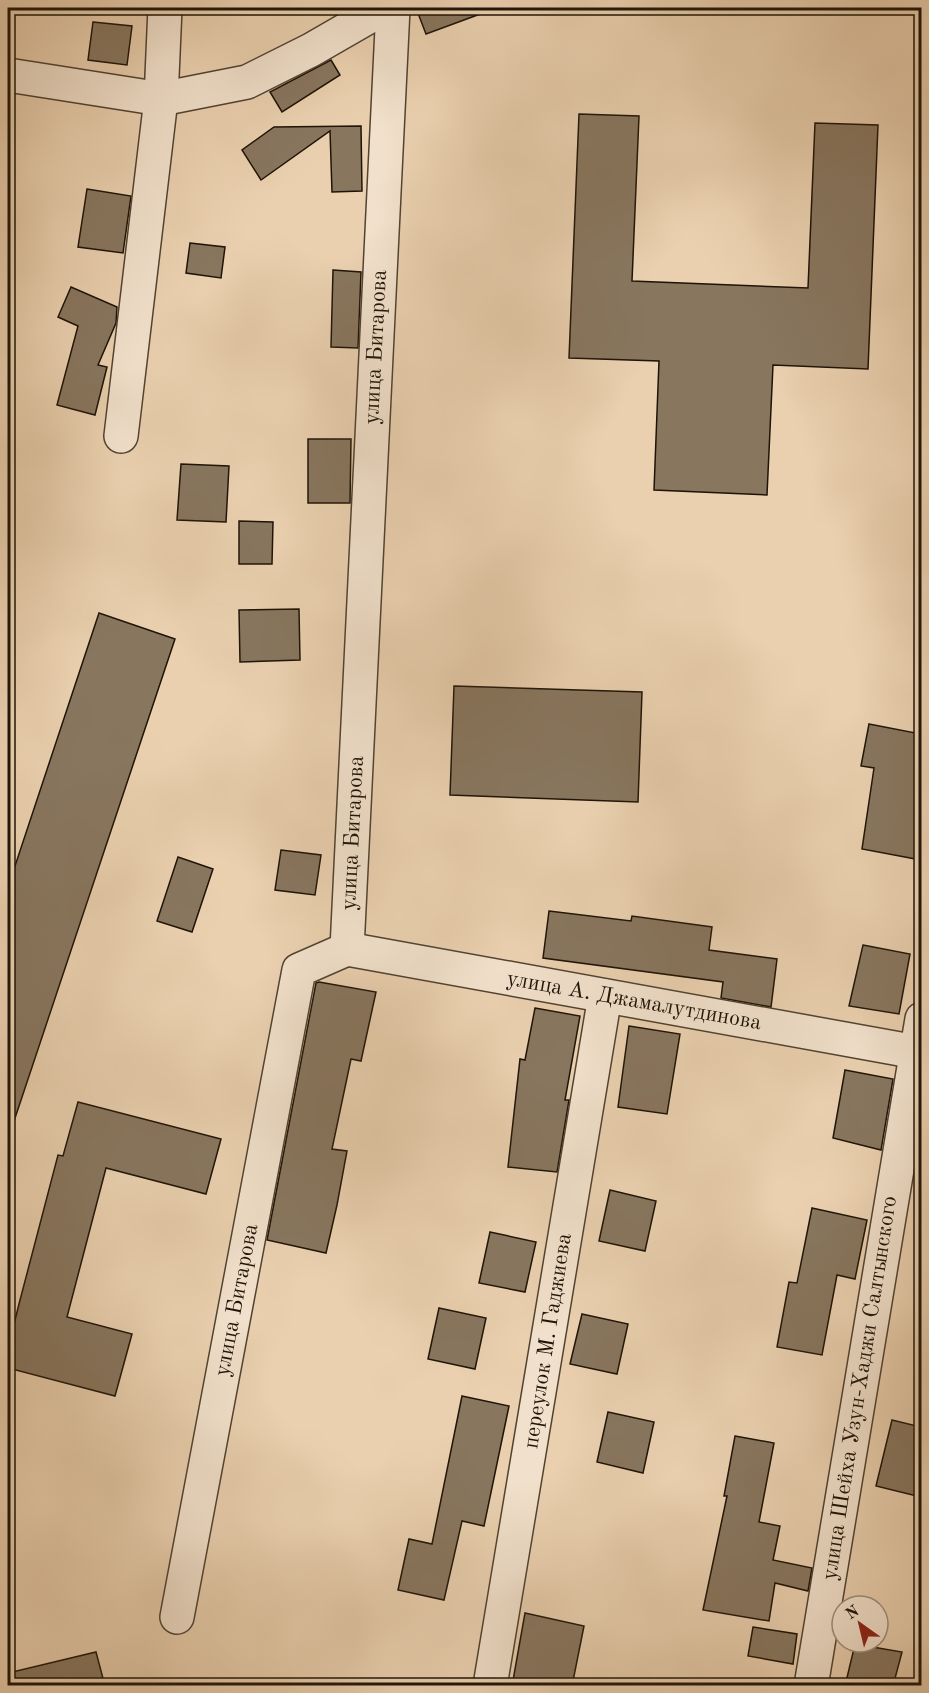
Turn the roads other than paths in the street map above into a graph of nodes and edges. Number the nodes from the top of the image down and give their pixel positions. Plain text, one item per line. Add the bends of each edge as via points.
1 (165, 8) edge
2 (384, 8) edge
3 (393, 8) edge
4 (8, 75) edge
5 (161, 99) junction
6 (121, 436) dead end
7 (347, 949) junction
8 (605, 996) junction
9 (921, 1019) edge
10 (919, 1053) edge
11 (177, 1617) dead end
12 (490, 1686) edge
13 (811, 1686) edge

1 - 5 street
2 - 5 street via 247,82
3 - 7 street, улица Битарова
4 - 5 street
5 - 6 street
7 - 8 street, улица А. Джамалутдинова
7 - 11 street, улица Битарова via 299,970
8 - 10 street, улица А. Джамалутдинова
8 - 12 street, переулок М. Гаджиева
9 - 10 street, улица Шейха Узун-Хаджи Салтынского
10 - 13 street, улица Шейха Узун-Хаджи Салтынского

